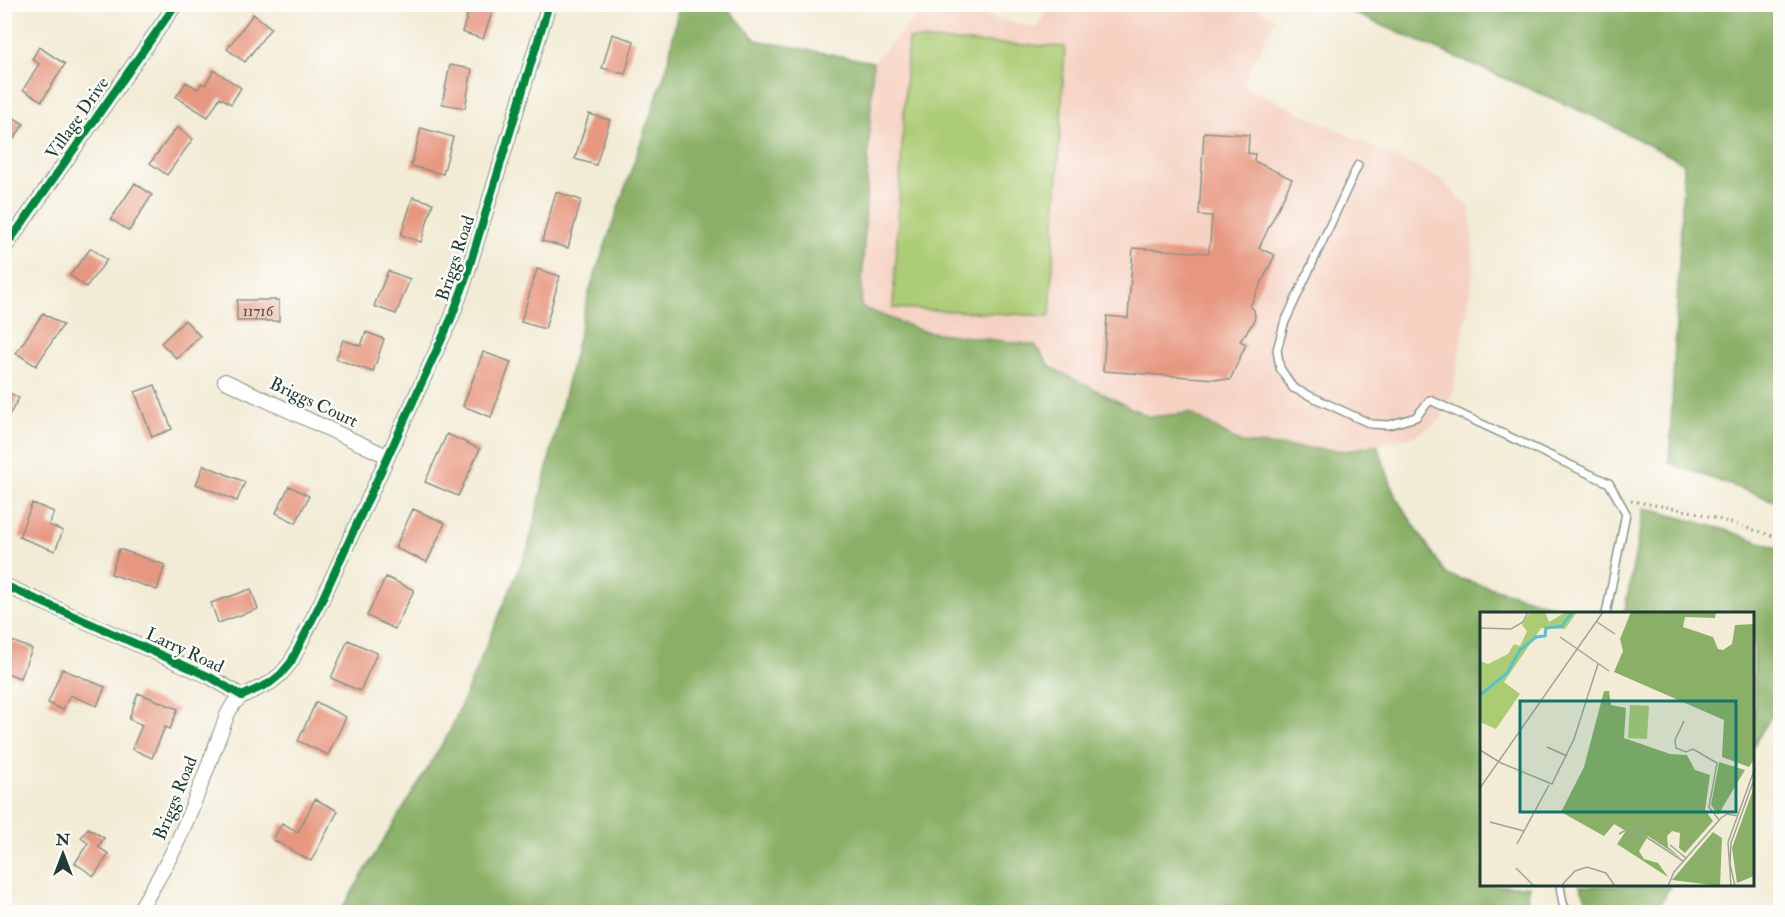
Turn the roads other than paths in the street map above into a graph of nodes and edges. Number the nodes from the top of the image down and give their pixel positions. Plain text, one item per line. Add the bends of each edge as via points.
1 (176, 4) edge
2 (549, 4) edge
3 (1358, 165) dead end
4 (4, 249) edge
5 (225, 381) dead end
6 (387, 456) junction
7 (4, 585) edge
8 (1606, 612) edge
9 (242, 696) junction
10 (1560, 887) edge
11 (138, 912) edge
12 (1568, 912) edge

1 - 4 street, Village Drive
2 - 6 street, Briggs Road via 464,284
3 - 8 lane via 1289,313 1277,350 1280,368 1293,388 1371,424 1389,425 1416,417 1430,400 1609,483 1626,513
5 - 6 street, Briggs Court
6 - 9 street, Briggs Road via 291,662 270,683
7 - 9 street, Larry Road via 210,677
9 - 11 street, Briggs Road via 228,713 178,839
10 - 12 lane

